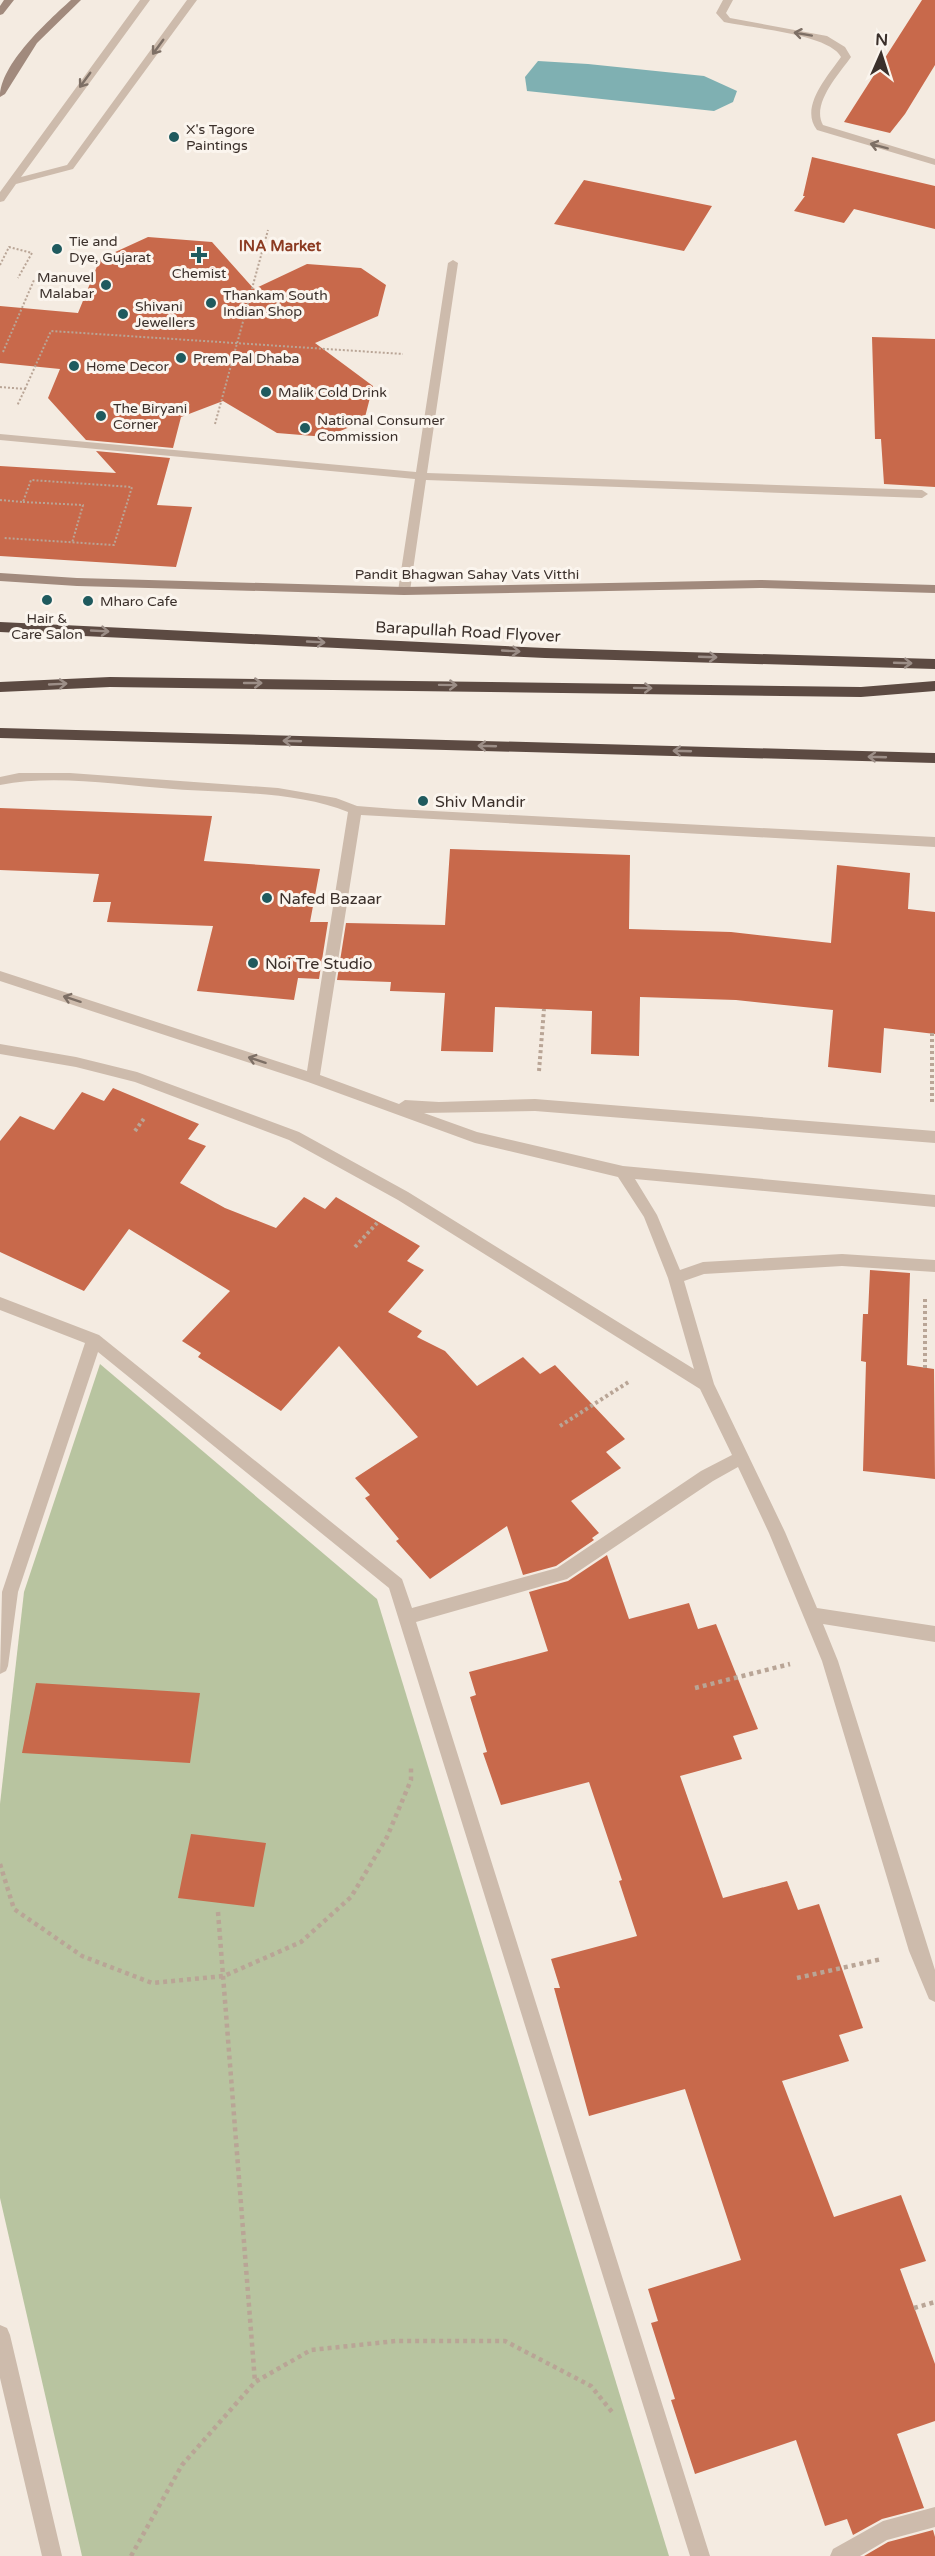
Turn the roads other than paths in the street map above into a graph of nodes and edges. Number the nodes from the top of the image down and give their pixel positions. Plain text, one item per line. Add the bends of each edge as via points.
1 (9, 0) edge
2 (76, 0) edge
3 (146, 0) edge
4 (192, 0) edge
5 (728, 0) edge
6 (0, 12) edge
7 (0, 94) edge
8 (935, 162) edge
9 (12, 182) junction
10 (0, 199) edge
11 (453, 263) dead end
12 (0, 437) edge
13 (422, 476) junction
14 (922, 494) dead end
15 (0, 577) edge
16 (935, 589) edge
17 (404, 591) junction
18 (0, 627) edge
19 (935, 664) edge
20 (935, 686) edge
21 (0, 687) edge
22 (0, 733) edge
23 (935, 758) edge
24 (0, 781) edge
25 (355, 810) junction
26 (935, 842) edge
27 (0, 976) edge
28 (0, 1049) edge
29 (313, 1078) junction
30 (391, 1105) junction
31 (933, 1137) edge
32 (623, 1172) junction
33 (935, 1201) edge
34 (930, 1266) edge
35 (676, 1278) junction
36 (0, 1303) edge
37 (94, 1340) junction
38 (706, 1384) junction
39 (741, 1458) junction
40 (812, 1615) junction
41 (406, 1617) junction
42 (935, 1634) edge
43 (0, 1666) edge
44 (935, 1993) edge
45 (0, 2336) edge
46 (935, 2517) edge
47 (52, 2556) edge
48 (700, 2556) edge
49 (840, 2556) edge

1 - 6 street
2 - 7 street via 33,41
3 -> 9 street
4 -> 9 street via 70,167
8 -> 5 street via 819,127 814,117 816,106 846,57 842,49 824,38 727,20 721,13
9 - 10 street
11 - 13 street
12 - 13 street
13 - 14 street
13 - 17 street
15 - 17 street, Pandit Bhagwan Sahay Vats Vitthi
16 - 17 street, Pandit Bhagwan Sahay Vats Vitthi via 760,584
18 -> 19 highway, Barapullah Road Flyover via 545,653
21 -> 20 highway via 110,682 861,692
23 -> 22 highway
24 - 25 street via 70,777 278,792 336,802
25 - 26 street
25 - 29 street
29 -> 27 street
28 - 38 street via 137,1077 294,1136 403,1196
29 - 30 street
30 - 31 street via 535,1106
30 - 32 street via 475,1137
32 - 33 street
32 - 35 street via 650,1215
34 - 35 street via 842,1260 703,1268
35 - 38 street
36 - 37 street
37 - 41 street via 396,1584
37 - 43 street via 10,1592
38 - 39 street
39 - 40 street
39 - 41 street via 707,1476 561,1574
40 - 42 street
40 - 44 street via 830,1661 918,1951
41 - 48 street
45 - 47 street
46 - 49 street via 883,2531

